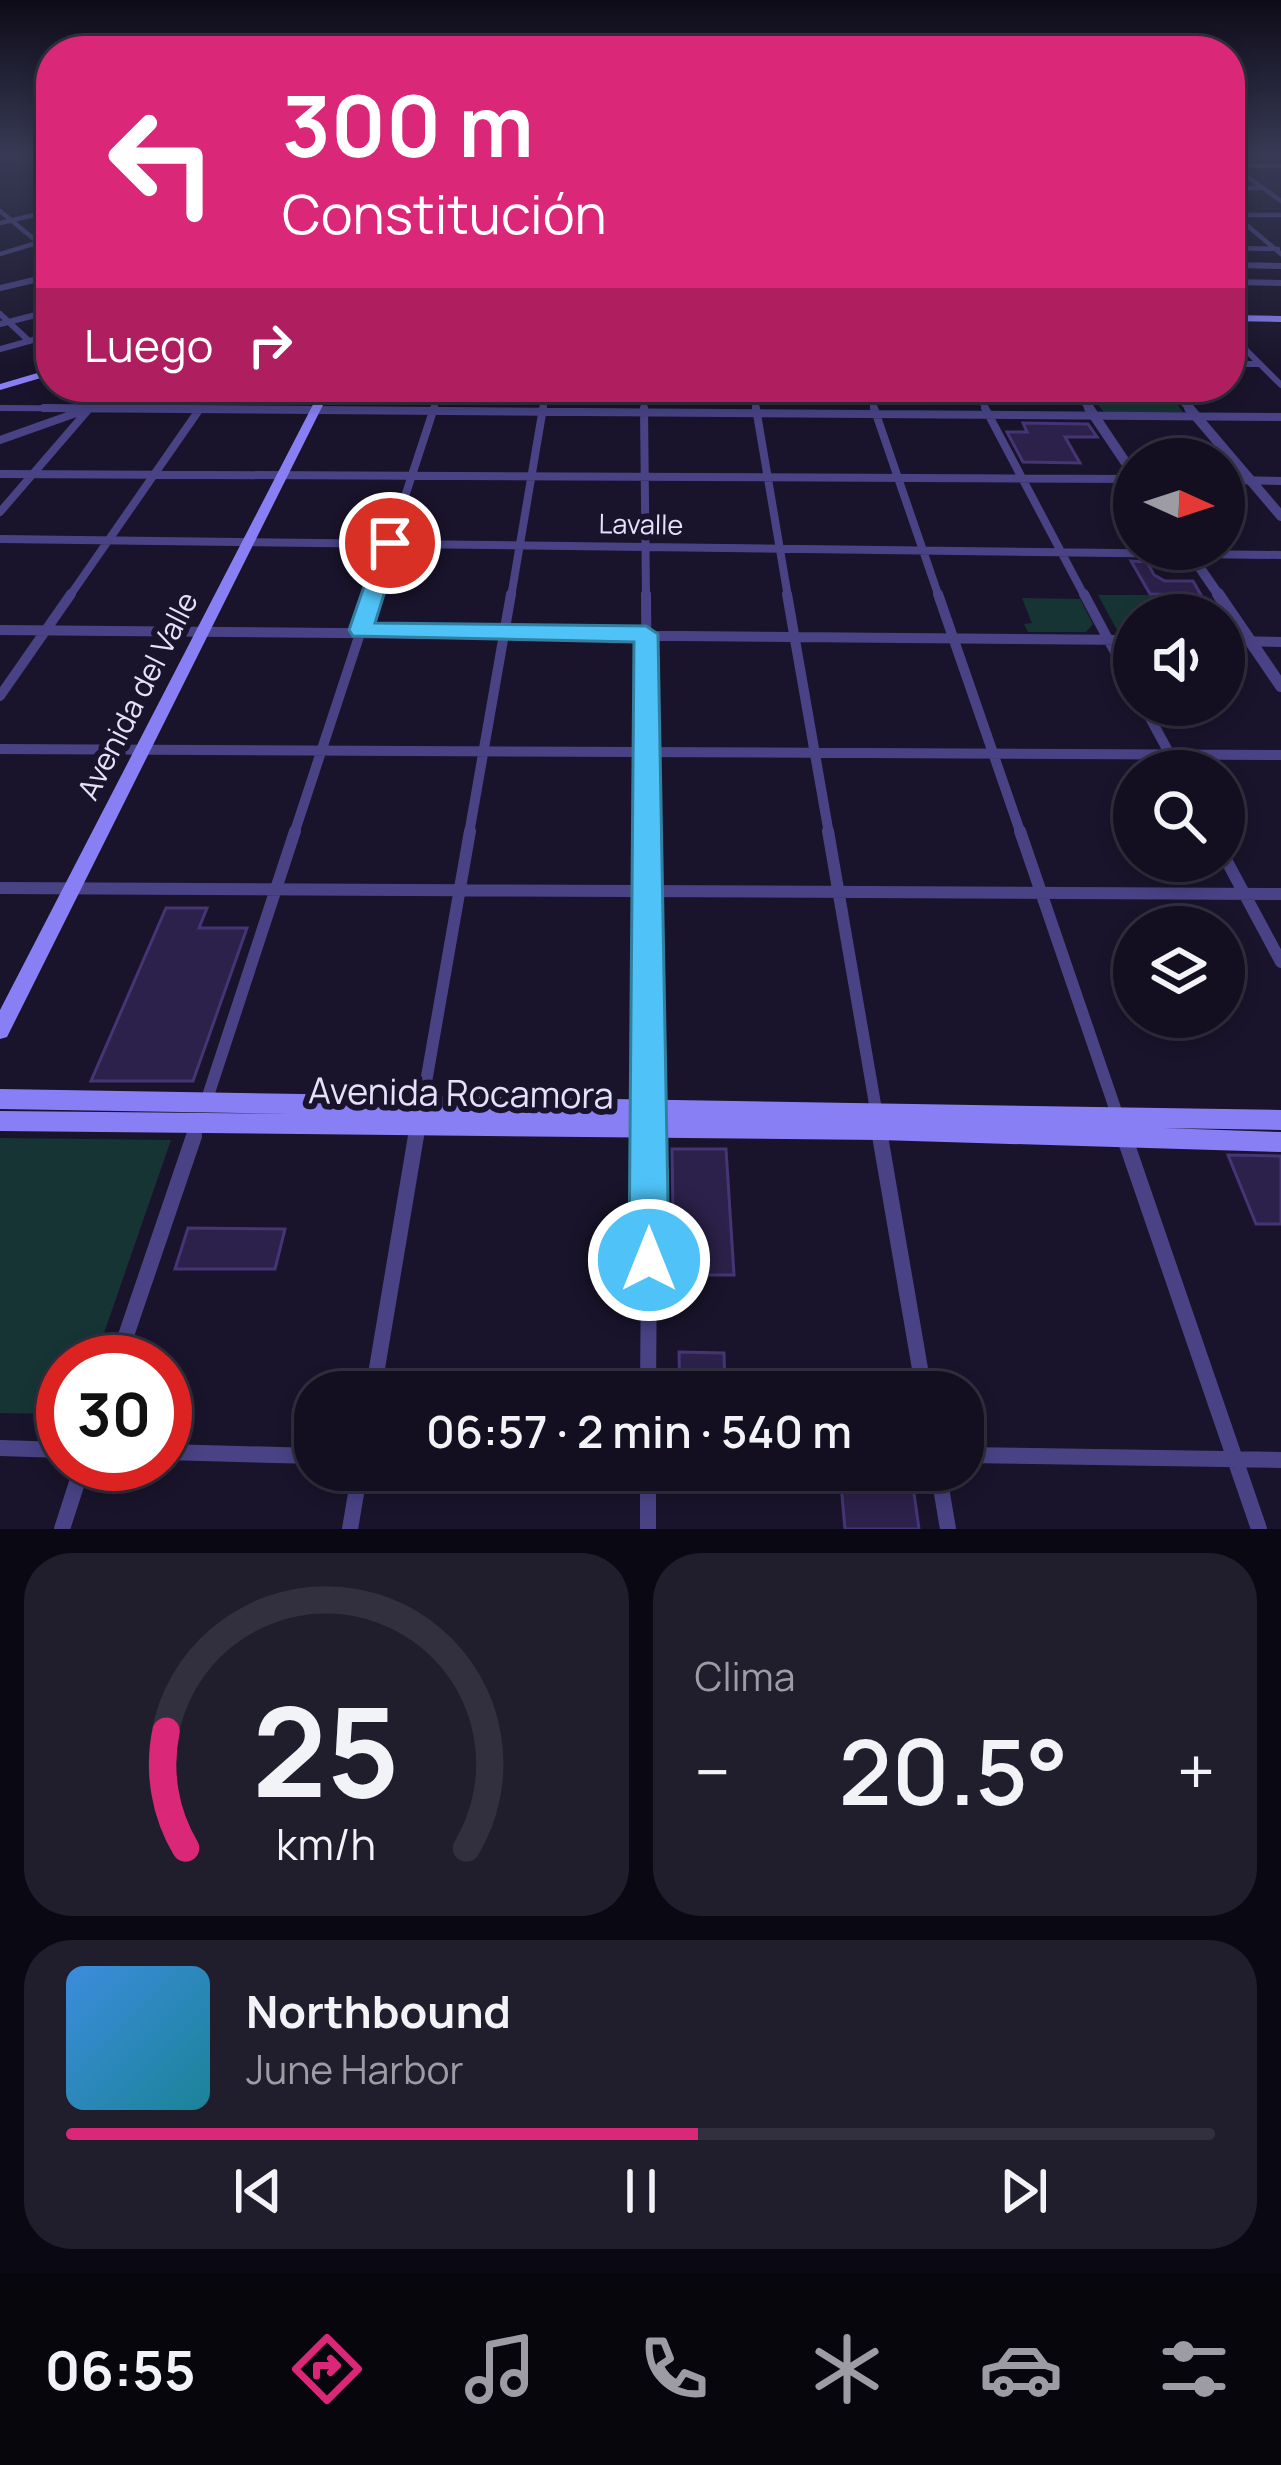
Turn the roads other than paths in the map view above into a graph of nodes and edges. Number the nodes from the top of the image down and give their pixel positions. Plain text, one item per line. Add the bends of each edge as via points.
1 (1246, 224) edge
2 (36, 240) edge
3 (1245, 249) edge
4 (1279, 250) edge
5 (0, 254) edge
6 (1245, 266) edge
7 (1281, 266) edge
8 (36, 280) edge
9 (1245, 282) edge
10 (1281, 283) edge
11 (0, 288) edge
12 (0, 314) edge
13 (36, 315) edge
14 (4, 323) edge
15 (1281, 323) edge
16 (1245, 325) edge
17 (36, 339) edge
18 (28, 341) junction
19 (1245, 345) edge
20 (0, 349) edge
21 (1245, 364) edge
22 (1260, 364) junction
23 (36, 376) edge
24 (1281, 385) edge
25 (36, 386) edge
26 (0, 387) edge
27 (0, 397) edge
28 (108, 402) edge
29 (319, 402) edge
30 (436, 402) edge
31 (545, 402) edge
32 (645, 402) edge
33 (754, 402) edge
34 (872, 402) edge
35 (982, 402) edge
36 (1085, 402) edge
37 (1184, 402) edge
38 (0, 408) edge
39 (89, 409) junction
40 (200, 410) junction
41 (314, 412) junction
42 (543, 412) junction
43 (645, 412) junction
44 (432, 413) junction
45 (756, 413) junction
46 (877, 415) junction
47 (989, 416) junction
48 (1095, 416) junction
49 (1196, 416) junction
50 (1281, 417) edge
51 (0, 440) edge
52 (1113, 444) edge
53 (0, 473) edge
54 (33, 474) junction
55 (154, 474) junction
56 (281, 475) junction
57 (412, 476) junction
58 (530, 477) junction
59 (645, 477) junction
60 (768, 478) junction
61 (1113, 478) edge
62 (898, 479) junction
63 (1022, 480) junction
64 (1245, 480) edge
65 (1251, 480) junction
66 (1281, 481) edge
67 (0, 512) edge
68 (1281, 516) edge
69 (0, 539) edge
70 (110, 539) junction
71 (247, 541) junction
72 (390, 543) junction
73 (519, 544) junction
74 (646, 546) junction
75 (780, 548) junction
76 (923, 550) junction
77 (1061, 552) junction
78 (1113, 552) edge
79 (1245, 553) edge
80 (1281, 555) edge
81 (1201, 570) edge
82 (0, 630) edge
83 (46, 630) junction
84 (361, 630) junction
85 (202, 631) junction
86 (504, 632) junction
87 (646, 634) junction
88 (795, 636) junction
89 (953, 638) junction
90 (1108, 640) junction
91 (1113, 640) edge
92 (1245, 641) edge
93 (1250, 641) junction
94 (1281, 642) edge
95 (1113, 649) edge
96 (1281, 686) edge
97 (0, 696) edge
98 (0, 749) edge
99 (141, 750) junction
100 (322, 751) junction
101 (483, 752) junction
102 (647, 752) junction
103 (815, 753) junction
104 (993, 754) junction
105 (1113, 755) edge
106 (1245, 755) edge
107 (1281, 755) edge
108 (1238, 882) edge
109 (0, 888) edge
110 (276, 888) junction
111 (70, 889) junction
112 (459, 889) junction
113 (648, 890) junction
114 (839, 892) junction
115 (1041, 893) junction
116 (1245, 894) junction
117 (1281, 894) edge
118 (1281, 962) edge
119 (0, 1030) edge
120 (0, 1099) edge
121 (203, 1113) junction
122 (420, 1116) junction
123 (650, 1120) junction
124 (1281, 1120) edge
125 (0, 1121) edge
126 (878, 1123) junction
127 (1123, 1130) junction
128 (1281, 1142) edge
129 (127, 1335) edge
130 (377, 1371) edge
131 (648, 1371) edge
132 (920, 1371) edge
133 (0, 1448) edge
134 (36, 1449) edge
135 (192, 1453) edge
136 (294, 1455) edge
137 (984, 1455) edge
138 (1281, 1460) edge
139 (1236, 1461) junction
140 (74, 1491) edge
141 (356, 1491) edge
142 (648, 1491) edge
143 (941, 1491) edge
144 (62, 1529) edge
145 (350, 1529) edge
146 (648, 1529) edge
147 (947, 1529) edge
148 (1259, 1529) edge

1 - 4 street
2 - 5 street
3 - 4 street
6 - 7 street
8 - 11 street
9 - 10 street
12 - 14 street
13 - 14 street
14 - 18 street
15 - 16 main road
17 - 18 street
18 - 20 street
19 - 22 street
21 - 22 street
22 - 24 street
23 - 26 main road
25 - 27 main road
28 - 39 street
29 - 41 main road, Avenida del Valle
30 - 44 street
31 - 42 street
32 - 43 street
33 - 45 street
34 - 46 street
35 - 47 street
36 - 48 street
37 - 49 street
38 - 39 street
39 - 40 street
39 - 51 street
39 - 54 street
40 - 41 street
40 - 55 street
41 - 44 street
41 - 56 main road, Avenida del Valle
42 - 43 street
42 - 44 street
42 - 58 street
43 - 45 street
43 - 59 street
44 - 57 street
45 - 46 street
45 - 60 street
46 - 47 street
46 - 62 street
47 - 48 street
47 - 63 street
48 - 49 street
48 - 52 street
49 - 50 street
49 - 65 street
53 - 54 street
54 - 55 street
54 - 67 street
55 - 56 street
55 - 70 street
56 - 57 street
56 - 71 main road, Avenida del Valle
57 - 58 street
57 - 72 street
58 - 59 street
58 - 73 street
59 - 60 street
59 - 74 street
60 - 62 street
60 - 75 street
61 - 63 street
62 - 63 street
62 - 76 street
63 - 77 street
64 - 65 street
65 - 66 street
65 - 68 street
69 - 70 street, Lavalle
70 - 71 street, Lavalle
70 - 83 street
71 - 72 street, Lavalle
71 - 85 main road, Avenida del Valle
72 - 73 street, Lavalle
72 - 84 street
73 - 74 street, Lavalle
73 - 86 street
74 - 75 street, Lavalle
74 - 87 street
75 - 76 street, Lavalle
75 - 88 street
76 - 77 street, Lavalle
76 - 89 street
77 - 78 street, Lavalle
77 - 90 street
79 - 80 street, Lavalle
81 - 93 street
82 - 83 street
83 - 85 street
83 - 97 street
84 - 85 street
84 - 86 street
84 - 100 street
85 - 99 main road, Avenida del Valle
86 - 87 street
86 - 101 street
87 - 88 street
87 - 102 street
88 - 89 street
88 - 103 street
89 - 90 street
89 - 104 street
90 - 91 street
90 - 95 street
92 - 93 street
93 - 94 street
93 - 96 street
98 - 99 street
99 - 100 street
99 - 111 main road, Avenida del Valle
100 - 101 street
100 - 110 street
101 - 102 street
101 - 112 street
102 - 103 street
102 - 113 street
103 - 104 street
103 - 114 street
104 - 105 street
104 - 115 street
106 - 107 street
108 - 116 street
109 - 111 street
110 - 111 street
110 - 112 street
110 - 121 street
111 - 119 main road, Avenida del Valle
112 - 113 street
112 - 122 street
113 - 114 street
113 - 123 street
114 - 115 street
114 - 126 street
115 - 116 street
115 - 127 street
116 - 117 street
116 - 118 street
120 - 121 main road, Avenida Rocamora
121 - 122 main road, Avenida Rocamora
121 - 125 main road, Avenida Rocamora
121 - 129 street
122 - 123 main road, Avenida Rocamora
122 - 130 street
123 - 126 main road, Avenida Rocamora
123 - 131 street
124 - 127 main road, Avenida Rocamora
126 - 127 main road, Avenida Rocamora
126 - 132 street
127 - 128 main road, Avenida Rocamora
127 - 139 street
133 - 134 street
135 - 136 street
137 - 139 street
138 - 139 street
139 - 148 street
140 - 144 street
141 - 145 street
142 - 146 street
143 - 147 street

